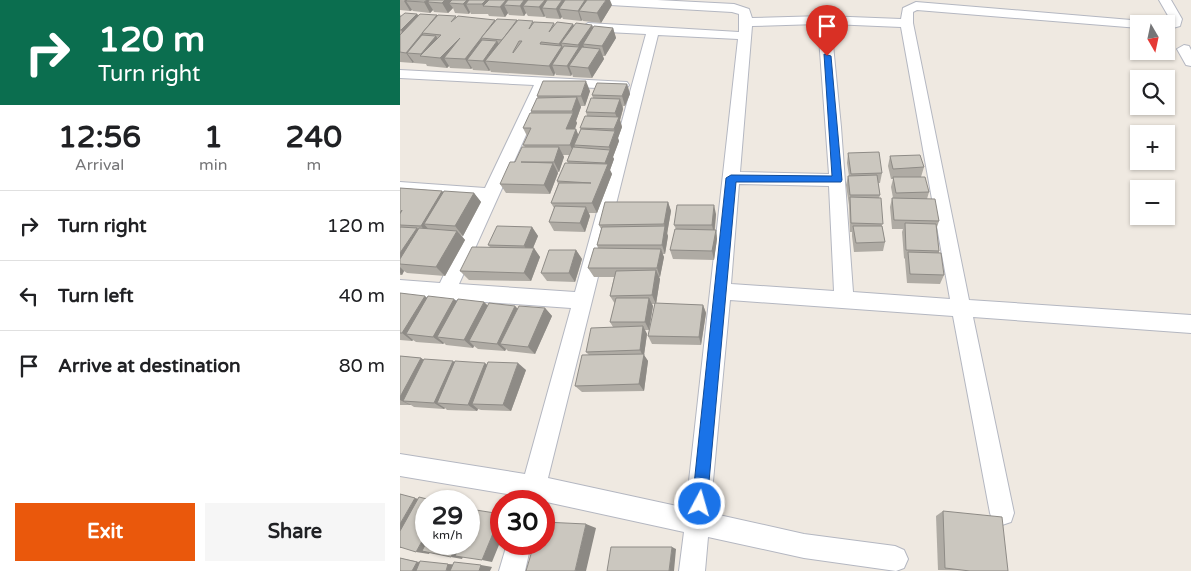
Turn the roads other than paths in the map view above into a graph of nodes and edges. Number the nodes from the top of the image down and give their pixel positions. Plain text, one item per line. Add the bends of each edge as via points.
1 (593, 0) edge
2 (1165, 0) edge
3 (1174, 15) edge
4 (824, 20) junction
5 (907, 22) junction
6 (1130, 23) edge
7 (576, 26) edge
8 (745, 29) junction
9 (653, 30) junction
10 (1184, 49) dead end
11 (1191, 62) edge
12 (400, 74) edge
13 (543, 81) junction
14 (638, 86) junction
15 (731, 178) junction
16 (837, 180) junction
17 (400, 188) edge
18 (490, 195) junction
19 (400, 288) edge
20 (446, 291) junction
21 (721, 291) junction
22 (844, 300) junction
23 (583, 302) junction
24 (962, 308) junction
25 (1191, 324) edge
26 (400, 465) edge
27 (514, 490) edge
28 (533, 490) edge
29 (555, 498) edge
30 (1002, 513) dead end
31 (698, 524) junction
32 (516, 555) edge
33 (894, 559) dead end
34 (512, 571) edge
35 (692, 571) edge

1 - 8 street via 734,8 745,12
2 - 3 street
4 - 5 street
4 - 8 street
4 - 16 street
5 - 6 street via 910,8 925,6
5 - 24 street
7 - 9 street
8 - 9 street
8 - 15 street
9 - 14 street
10 - 11 street
12 - 13 street
13 - 14 street
13 - 18 street
14 - 23 street
15 - 16 street
15 - 21 street
16 - 22 street
17 - 18 street
18 - 20 street
19 - 20 street
20 - 23 street
21 - 22 street
21 - 31 street
22 - 24 street
23 - 28 street
24 - 25 street
24 - 30 street
26 - 27 street
29 - 31 street
31 - 33 street via 804,546
31 - 35 street
32 - 34 street

